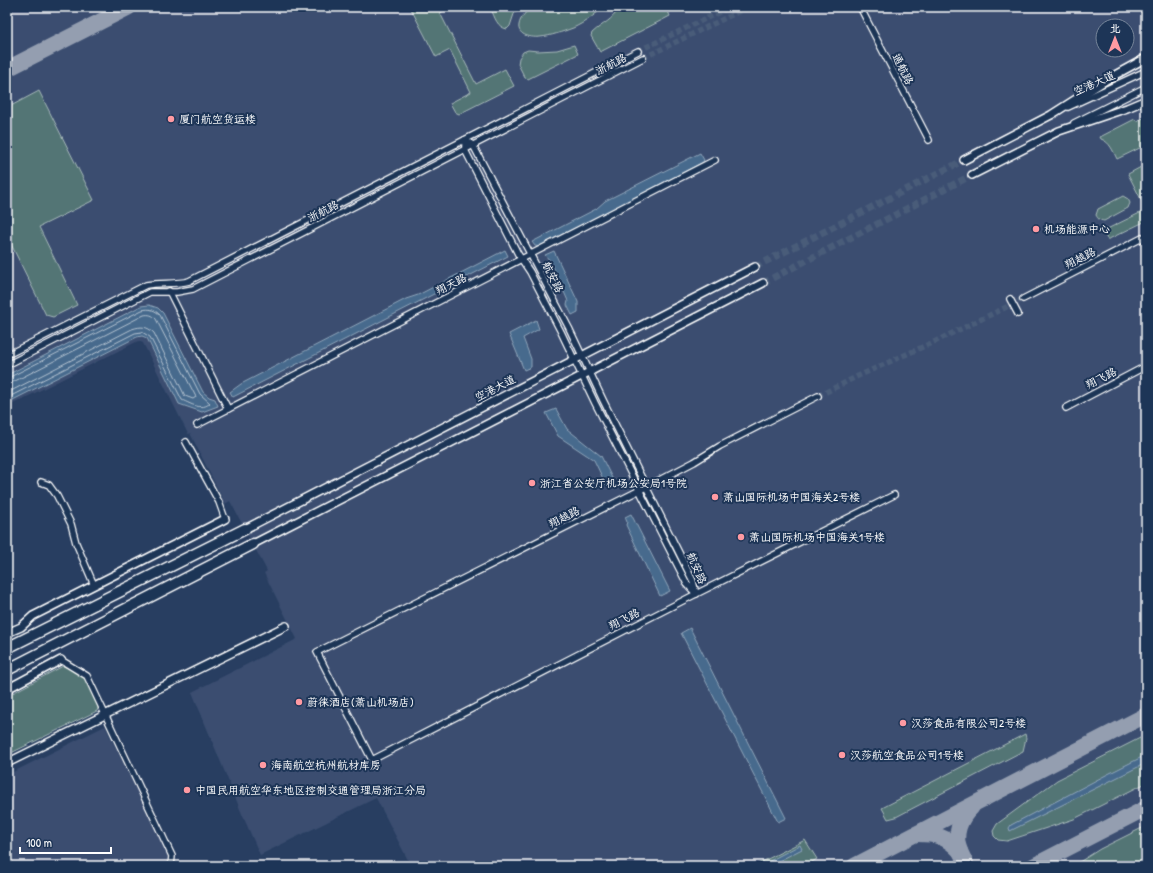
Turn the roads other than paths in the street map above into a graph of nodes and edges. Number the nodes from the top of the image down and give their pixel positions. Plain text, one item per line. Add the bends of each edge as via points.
1 (860, 7) edge
2 (638, 51) tunnel mouth
3 (643, 58) tunnel mouth
4 (1146, 58) edge
5 (1146, 71) edge
6 (1146, 87) edge
7 (1144, 101) edge
8 (1051, 115) junction
9 (1059, 131) junction
10 (465, 140) junction
11 (928, 140) dead end
12 (473, 146) junction
13 (465, 150) junction
14 (715, 160) dead end
15 (964, 160) tunnel mouth
16 (972, 175) tunnel mouth
17 (1146, 236) edge
18 (530, 255) junction
19 (522, 259) junction
20 (755, 267) tunnel mouth
21 (165, 283) junction
22 (763, 283) tunnel mouth
23 (170, 292) junction
24 (1010, 299) dead end
25 (1023, 299) tunnel mouth
26 (1018, 314) dead end
27 (7, 355) edge
28 (582, 356) junction
29 (574, 360) junction
30 (7, 365) edge
31 (1146, 366) edge
32 (590, 372) junction
33 (582, 376) junction
34 (818, 396) tunnel mouth
35 (1066, 408) dead end
36 (228, 409) junction
37 (197, 425) dead end
38 (186, 442) dead end
39 (41, 482) dead end
40 (646, 487) junction
41 (640, 490) junction
42 (894, 495) dead end
43 (225, 519) joint
44 (245, 529) joint
45 (253, 544) joint
46 (94, 585) junction
47 (696, 594) junction
48 (286, 626) dead end
49 (7, 633) edge
50 (7, 648) edge
51 (61, 660) joint
52 (7, 670) edge
53 (7, 689) edge
54 (106, 715) junction
55 (368, 752) joint
56 (7, 763) edge
57 (171, 866) edge

1 - 11 street, 通航路
2 - 10 street, 浙航路
3 - 12 street, 浙航路
4 - 8 main road, 空港大道
5 - 8 street, 空港大道
6 - 9 street
7 - 9 main road
8 - 15 main road, 空港大道
9 - 16 main road
10 - 12 street, 航安路
10 - 13 street, 航安路
10 - 21 street, 浙航路 via 189,281
12 - 13 street, 浙航路
12 - 18 street, 航安路
13 - 19 street, 航安路
13 - 23 street, 浙航路 via 193,289
14 - 18 street, 翔天路
17 - 25 street, 翔越路
18 - 19 street, 翔天路
18 - 28 street, 航安路
19 - 29 street, 航安路
19 - 36 street, 翔天路
20 - 28 main road, 空港大道
21 - 23 street
21 - 27 street, 浙航路 via 146,285
22 - 32 main road
23 - 30 street, 浙航路 via 150,292
23 - 36 street
24 - 26 street
28 - 29 main road, 空港大道
28 - 32 street, 航安路
29 - 33 street, 航安路
29 - 44 main road, 空港大道
31 - 35 street, 翔飞路
32 - 33 main road
32 - 40 street, 航安路
33 - 41 street, 航安路
33 - 45 main road
34 - 40 street, 翔越路
36 - 37 street, 翔天路
38 - 43 street via 219,502
39 - 46 street via 49,485 68,517
40 - 41 street, 翔越路
40 - 47 street, 航安路 via 693,581
41 - 47 street, 航安路 via 687,584
41 - 55 street, 翔越路 via 317,652
42 - 47 street, 翔飞路
43 - 46 main road
44 - 50 highway
45 - 52 highway
46 - 49 main road via 33,616 21,627
47 - 55 street, 翔飞路 via 372,760
48 - 54 main road
51 - 53 main road
51 - 54 street via 87,676
54 - 56 main road
54 - 57 street via 172,856

